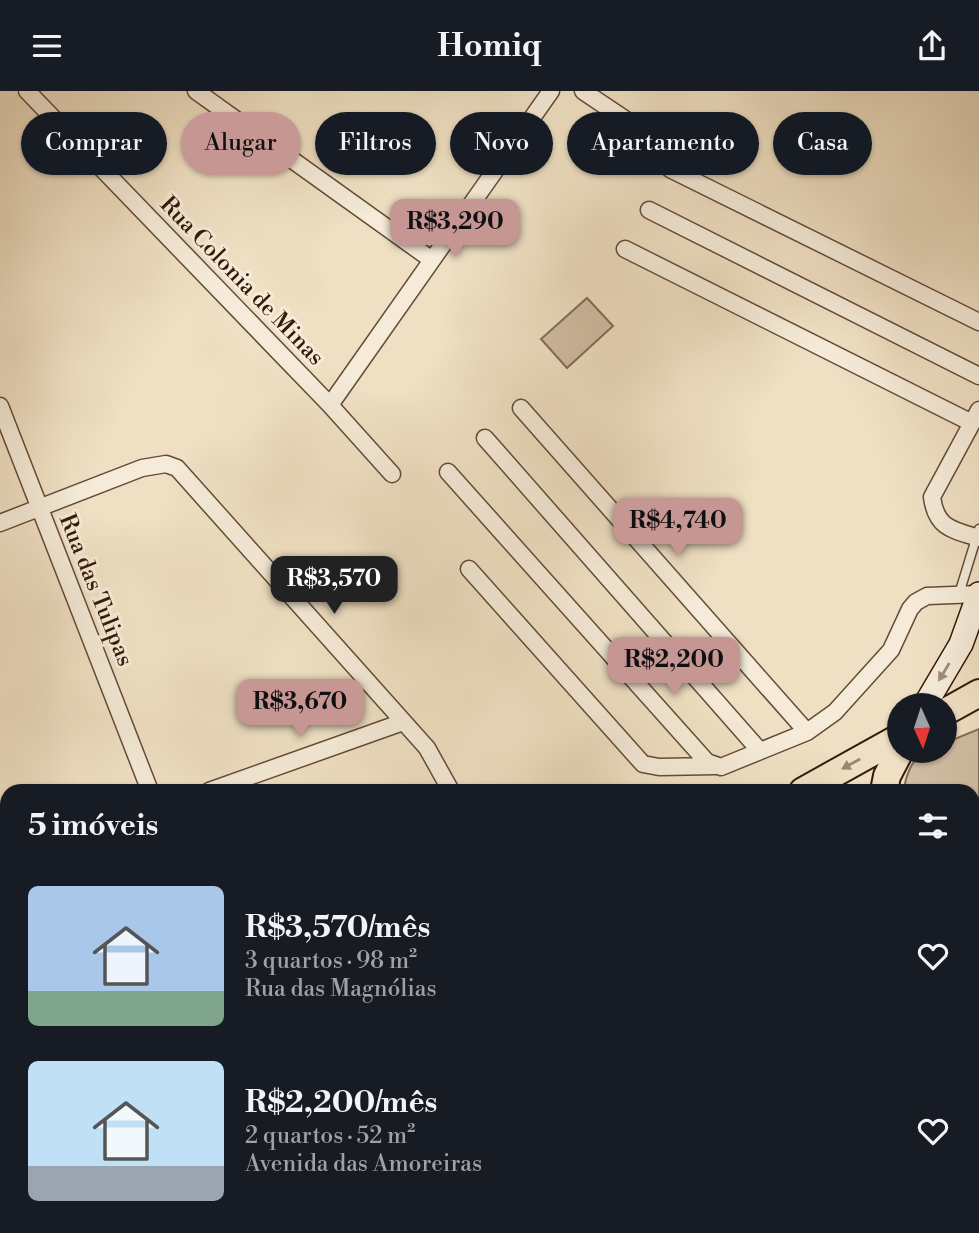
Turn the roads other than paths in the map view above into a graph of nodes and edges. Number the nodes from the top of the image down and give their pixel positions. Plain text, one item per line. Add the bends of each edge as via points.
1 (27, 91) edge
2 (196, 91) edge
3 (551, 91) edge
4 (583, 91) edge
5 (614, 112) edge
6 (682, 175) edge
7 (649, 210) dead end
8 (625, 249) dead end
9 (432, 260) junction
10 (979, 322) edge
11 (979, 376) edge
12 (330, 405) junction
13 (0, 406) edge
14 (521, 408) dead end
15 (975, 416) edge
16 (485, 438) dead end
17 (448, 472) dead end
18 (392, 474) dead end
19 (38, 507) junction
20 (0, 523) edge
21 (978, 535) edge
22 (469, 569) dead end
23 (972, 594) edge
24 (932, 693) edge
25 (979, 693) edge
26 (957, 705) edge
27 (403, 722) junction
28 (807, 732) junction
29 (887, 744) edge
30 (760, 751) junction
31 (894, 763) edge
32 (715, 766) junction
33 (147, 784) edge
34 (229, 784) edge
35 (447, 784) edge
36 (816, 784) edge
37 (885, 784) edge

1 - 12 street, Rua Colonia de Minas
2 - 9 street
3 - 9 street
4 - 5 street
6 - 10 street
7 - 11 street
8 - 15 street
9 - 12 street
12 - 18 street, Rua Colonia de Minas
13 - 19 street, Rua das Tulipas
14 - 28 street
15 - 21 street via 932,497 937,519
16 - 30 street
17 - 32 street
19 - 20 street
19 - 27 street via 142,468 166,464 177,468
19 - 33 street, Rua das Tulipas
21 - 23 lane
22 - 32 street via 643,764
23 -> 24 main road via 961,644
23 - 28 street via 926,596 916,602 891,650 835,712
25 - 26 main road
27 - 34 street
27 - 35 street via 427,748
28 - 30 street
29 -> 36 main road
30 - 32 street via 726,767
31 - 37 main road

